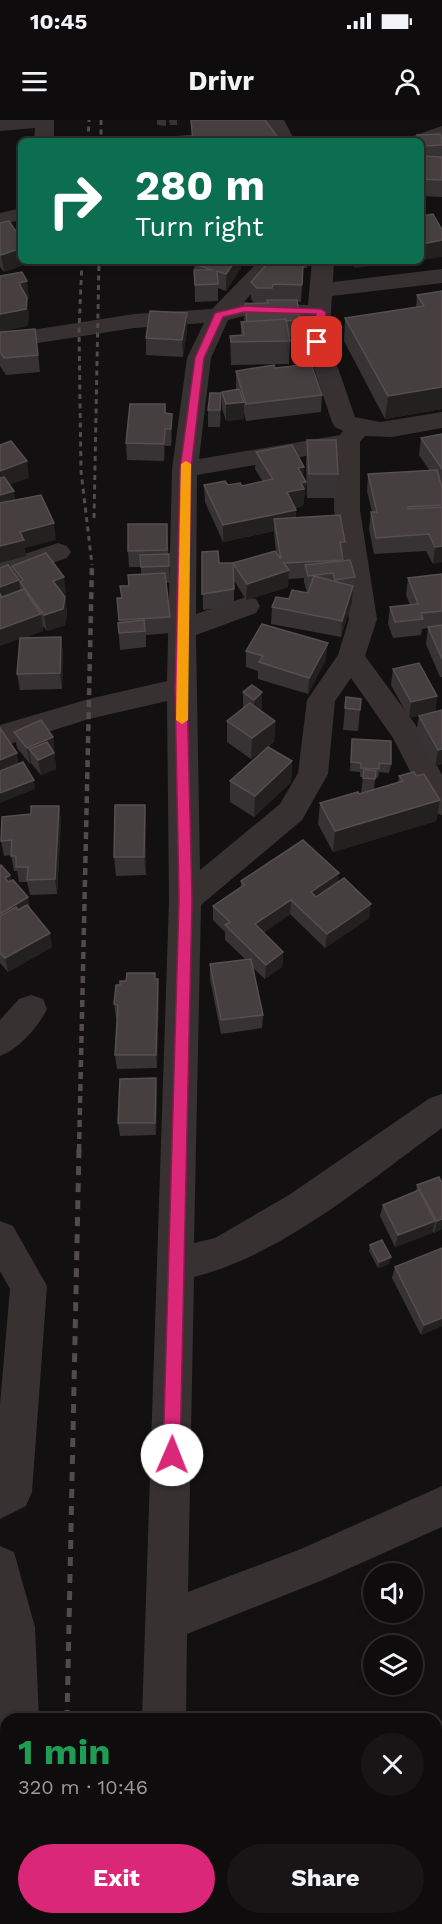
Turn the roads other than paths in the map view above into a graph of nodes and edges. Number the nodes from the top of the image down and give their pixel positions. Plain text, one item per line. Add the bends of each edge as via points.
1 (274, 120) edge
2 (0, 125) edge
3 (45, 127) edge
4 (442, 132) edge
5 (283, 138) edge
6 (424, 138) edge
7 (18, 215) edge
8 (0, 219) edge
9 (268, 264) edge
10 (323, 264) edge
11 (442, 276) edge
12 (321, 301) junction
13 (219, 315) junction
14 (0, 342) edge
15 (442, 420) edge
16 (353, 435) junction
17 (185, 469) junction
18 (58, 552) dead end
19 (0, 572) edge
20 (246, 606) dead end
21 (183, 629) junction
22 (351, 657) junction
23 (181, 688) junction
24 (0, 736) edge
25 (442, 804) edge
26 (185, 900) junction
27 (31, 1009) dead end
28 (0, 1042) edge
29 (442, 1109) edge
30 (0, 1238) edge
31 (176, 1265) junction
32 (0, 1499) edge
33 (442, 1506) edge
34 (0, 1566) edge
35 (168, 1622) junction
36 (16, 1713) edge
37 (164, 1713) edge

1 - 5 street
2 - 3 street
4 - 6 street
7 - 8 street
9 - 13 street
10 - 12 street
11 - 12 street
12 - 13 street
12 - 16 street via 317,342 344,422
13 - 14 street via 134,321
13 - 17 street via 199,358
15 - 16 street
16 - 17 street
16 - 22 street via 347,510 363,619
17 - 21 street
18 - 19 street
20 - 21 street
21 - 23 street
22 - 25 street via 405,732
22 - 26 street via 321,700 313,774 291,812
23 - 24 street via 89,709
23 - 26 street
26 - 31 street
27 - 28 street
29 - 31 street via 302,1207 222,1253
30 - 32 street via 29,1286 12,1492
31 - 35 street
33 - 35 street via 309,1566
34 - 36 street via 14,1627
35 - 37 street

